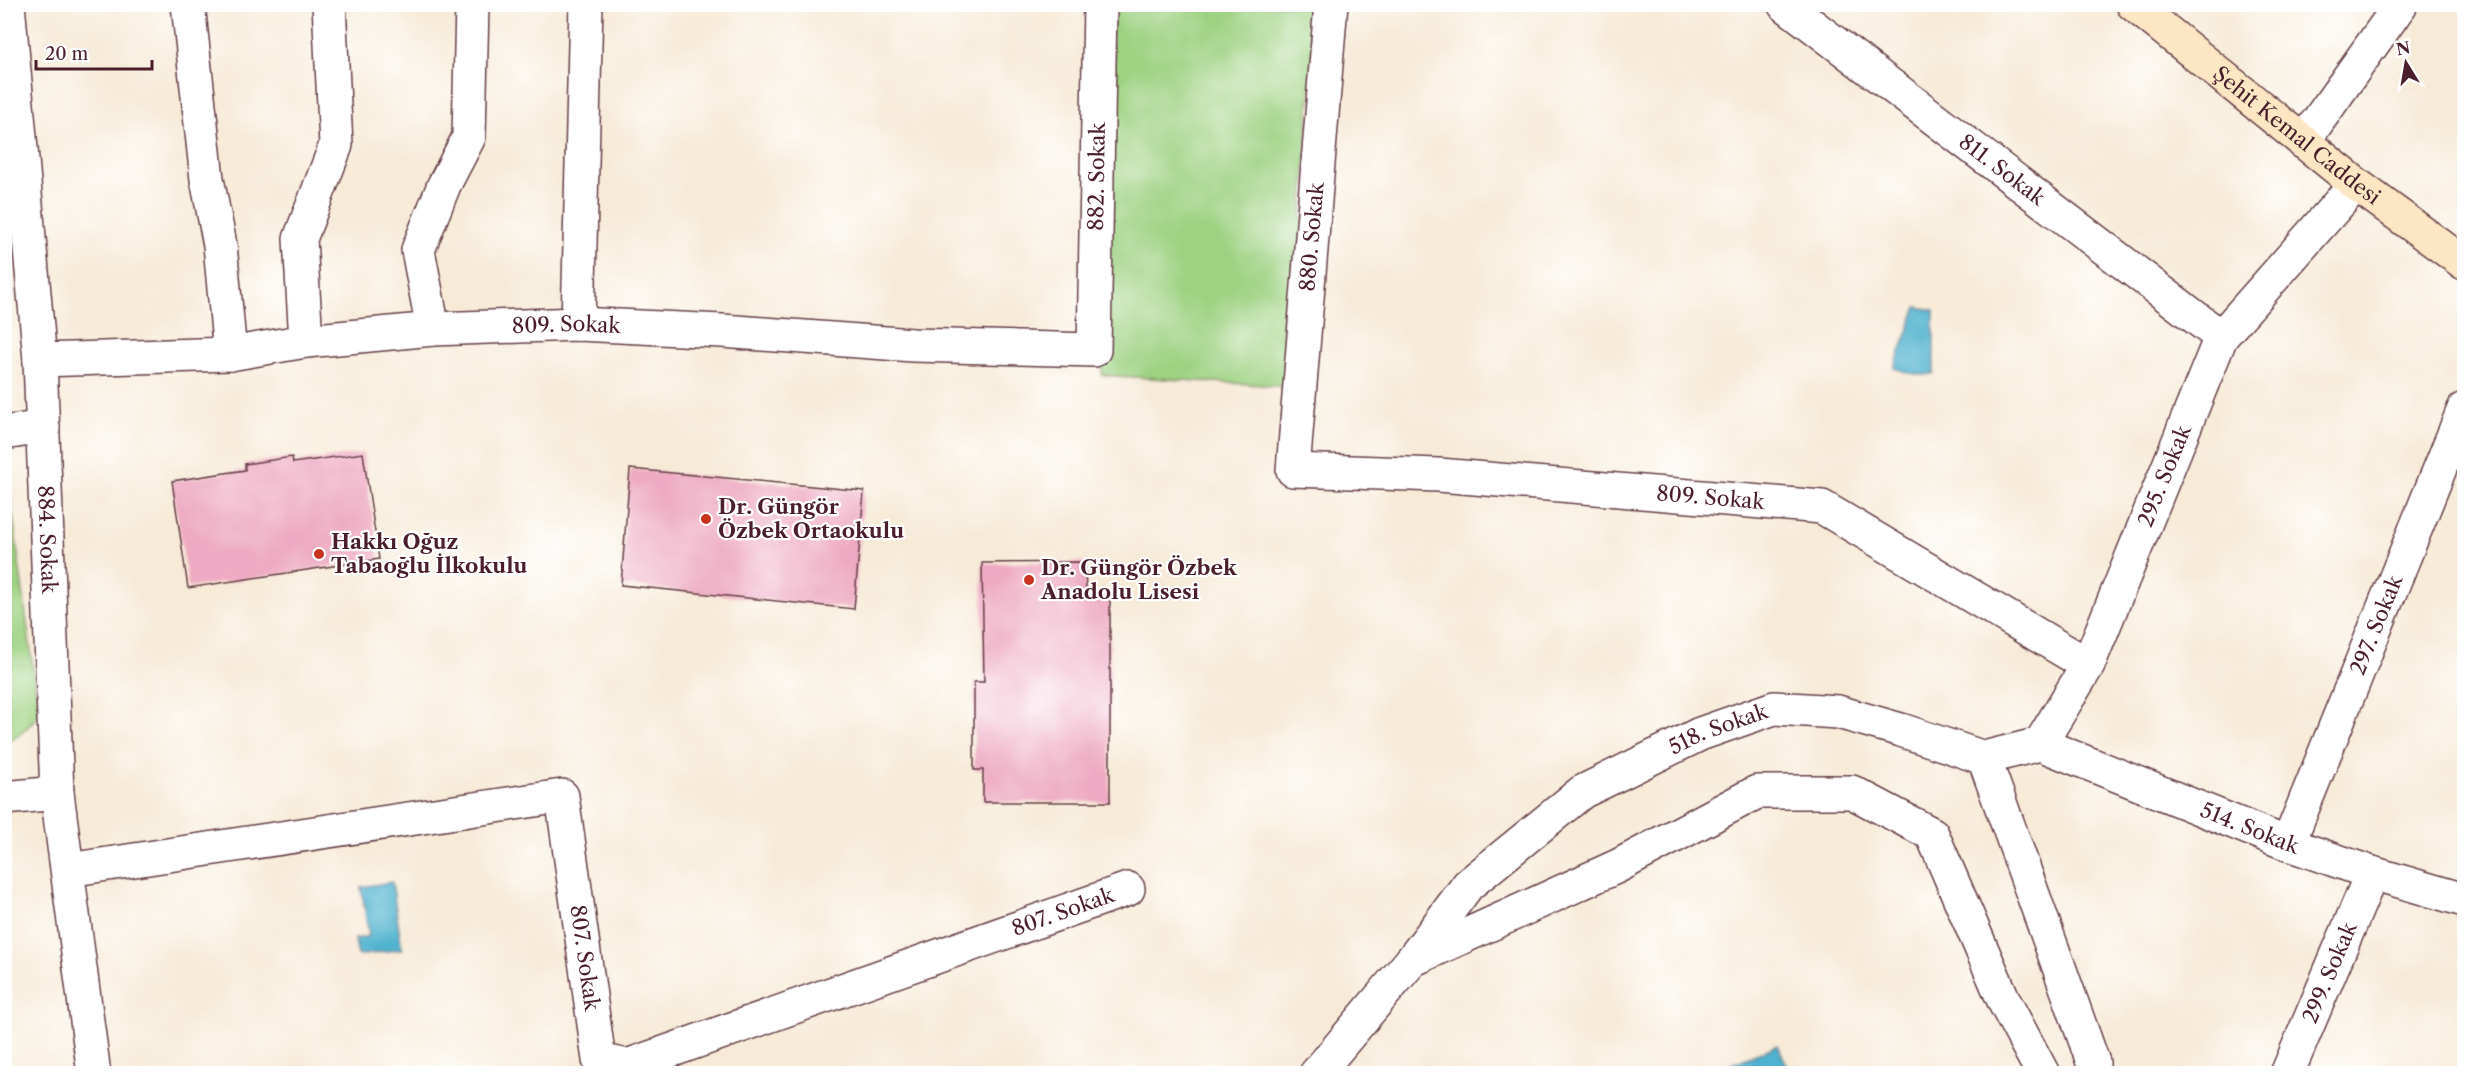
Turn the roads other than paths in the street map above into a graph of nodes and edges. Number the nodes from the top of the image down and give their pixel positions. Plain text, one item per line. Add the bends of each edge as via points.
1 (8, 4) edge
2 (188, 4) edge
3 (329, 4) edge
4 (472, 4) edge
5 (586, 4) edge
6 (1100, 4) edge
7 (1331, 4) edge
8 (1784, 4) edge
9 (2133, 4) edge
10 (2401, 4) edge
11 (9, 38) edge
12 (2303, 142) junction
13 (2356, 184) junction
14 (2464, 264) edge
15 (578, 324) junction
16 (433, 330) junction
17 (2221, 337) junction
18 (306, 341) junction
19 (1094, 350) joint
20 (230, 354) junction
21 (40, 360) junction
22 (2464, 408) edge
23 (43, 427) junction
24 (4, 433) edge
25 (1293, 470) joint
26 (2088, 665) junction
27 (2040, 744) junction
28 (1984, 758) junction
29 (57, 794) junction
30 (4, 798) edge
31 (2288, 844) junction
32 (68, 870) junction
33 (2372, 873) junction
34 (1128, 890) dead end
35 (2464, 900) edge
36 (1412, 960) junction
37 (95, 1071) edge
38 (1316, 1074) edge
39 (2043, 1074) edge
40 (2093, 1074) edge
41 (2287, 1074) edge

1 - 11 street, 884. Sokak
2 - 20 street via 207,179 220,245
3 - 18 street via 336,145 300,239
4 - 16 street via 469,137 444,185 418,250
5 - 15 street
6 - 19 street, 882. Sokak
7 - 25 street, 880. Sokak
8 - 17 street, 811. Sokak
9 - 12 main road, Şehit Kemal Caddesi
10 - 12 street
11 - 21 street, 884. Sokak
12 - 13 main road, Şehit Kemal Caddesi
13 - 14 main road, Şehit Kemal Caddesi
13 - 17 street, 295. Sokak
15 - 16 street, 809. Sokak
15 - 19 street, 809. Sokak via 913,345
16 - 18 street, 809. Sokak
17 - 26 street, 295. Sokak
18 - 20 street, 809. Sokak
20 - 21 street, 809. Sokak
21 - 23 street, 884. Sokak
22 - 31 street, 297. Sokak
23 - 24 street
23 - 29 street, 884. Sokak
25 - 26 street, 809. Sokak via 1439,475 1822,507
26 - 27 street, 295. Sokak
27 - 28 street
27 - 31 street, 514. Sokak
28 - 36 street, 518. Sokak via 1838,712 1774,708 1700,734 1582,792 1468,885
28 - 40 street via 2093,1062
29 - 30 street
29 - 32 street, 884. Sokak
31 - 33 street, 514. Sokak
32 - 34 street, 807. Sokak via 562,796 599,1060 627,1066
32 - 37 street, 884. Sokak
33 - 35 street, 514. Sokak
33 - 41 street, 299. Sokak
36 - 38 street, 518. Sokak
36 - 39 street via 1618,866 1757,792 1852,792 1932,834 2004,1001

